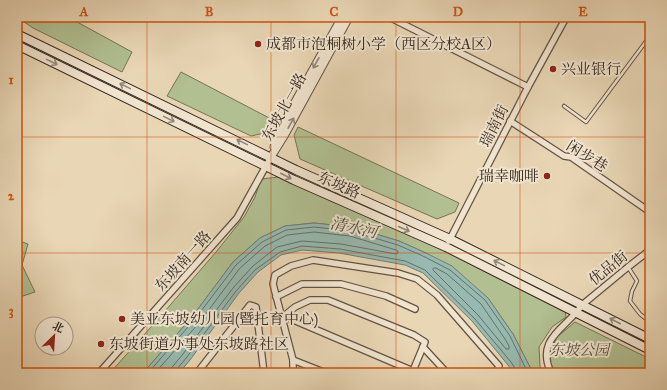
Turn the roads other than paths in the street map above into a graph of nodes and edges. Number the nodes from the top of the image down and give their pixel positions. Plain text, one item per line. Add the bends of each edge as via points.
1 (342, 17) edge
2 (349, 17) edge
3 (389, 17) edge
4 (567, 17) edge
5 (17, 34) edge
6 (650, 36) edge
7 (17, 45) edge
8 (528, 87) junction
9 (564, 106) dead end
10 (510, 121) junction
11 (271, 157) junction
12 (266, 166) junction
13 (650, 212) edge
14 (450, 239) junction
15 (446, 247) junction
16 (650, 250) edge
17 (628, 267) junction
18 (276, 297) junction
19 (582, 305) junction
20 (415, 309) dead end
21 (577, 313) junction
22 (650, 322) edge
23 (650, 339) edge
24 (423, 347) junction
25 (650, 350) edge
26 (293, 360) junction
27 (413, 372) edge
28 (99, 373) edge
29 (197, 373) edge
30 (264, 373) edge
31 (293, 373) edge
32 (326, 373) edge
33 (447, 373) edge
34 (496, 373) edge
35 (551, 373) edge

1 -> 11 street, 东坡北一路 via 278,132
11 -> 2 street, 东坡北一路
3 - 8 street
4 - 8 street, 瑞南街
11 -> 5 main road, 东坡路
6 - 9 lane via 586,122
7 -> 12 main road, 东坡路
8 - 10 street, 瑞南街
10 - 13 street, 闲步巷 via 564,156 571,157
10 - 14 street, 瑞南街
11 - 12 street, 东坡南一路
11 - 14 main road, 东坡路
12 -> 15 main road, 东坡路
12 - 28 street, 东坡南一路 via 237,218
14 - 15 street, 瑞南街
19 -> 14 main road, 东坡路
15 - 21 main road, 东坡路
16 - 17 street, 优品街
17 - 19 street, 优品街
17 - 22 lane via 638,281 630,301
18 - 20 street via 302,284 340,284 386,296
18 - 26 street
18 - 34 street via 273,284 275,275 291,266 313,260 398,273 417,279 437,295 499,366
19 - 21 street, 优品街
23 -> 19 main road, 东坡路
21 - 25 main road, 东坡路
21 - 35 street, 优品街 via 556,332 548,345 548,367
24 - 27 street
24 - 27 street via 425,342 414,336 328,300 310,300 284,316
24 - 33 street
26 - 31 street
26 - 32 street
29 - 30 street via 250,305 256,307

